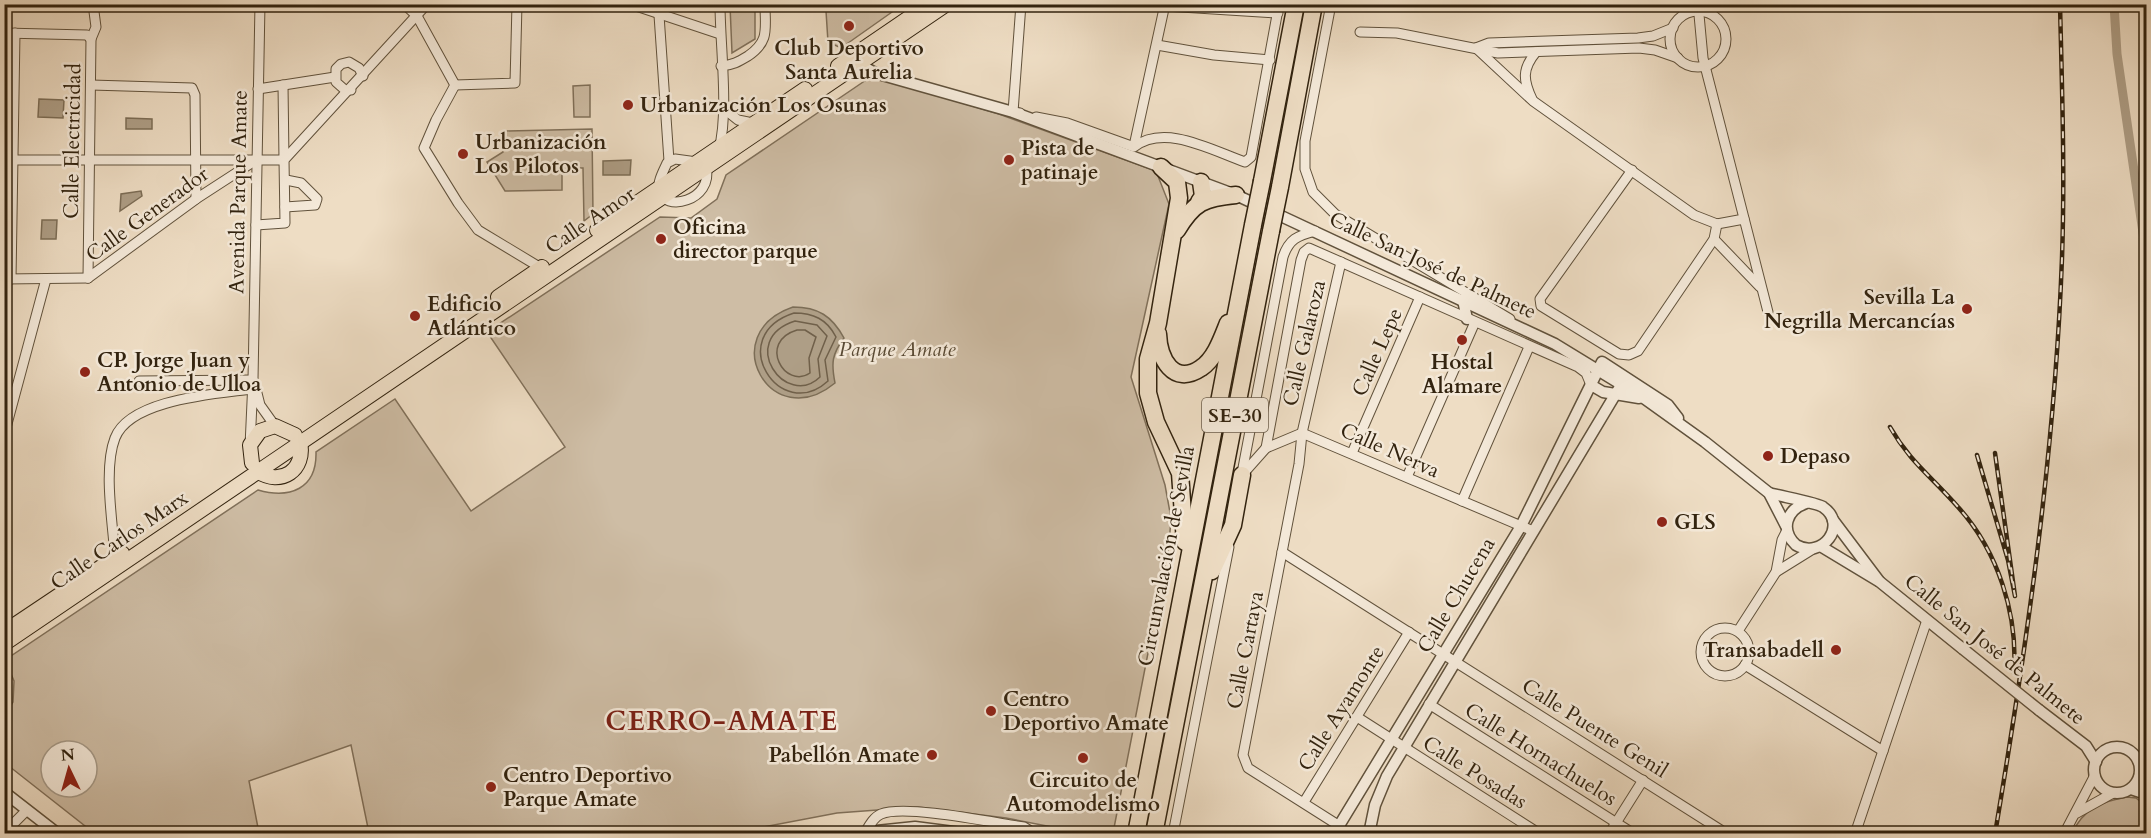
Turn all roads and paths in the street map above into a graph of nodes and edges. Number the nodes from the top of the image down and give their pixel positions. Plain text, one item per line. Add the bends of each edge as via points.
1 (93, 4) edge
2 (260, 4) edge
3 (404, 4) edge
4 (427, 4) edge
5 (517, 4) edge
6 (630, 4) edge
7 (720, 4) edge
8 (765, 4) edge
9 (929, 4) edge
10 (947, 4) edge
11 (1021, 4) edge
12 (1296, 4) edge
13 (1315, 4) edge
14 (1331, 4) edge
15 (1165, 5) edge
16 (1698, 8) edge
17 (1278, 9) edge
18 (655, 11) edge
19 (417, 16) junction
20 (1673, 28) junction
21 (1360, 32) dead end
22 (4, 33) edge
23 (15, 33) junction
24 (720, 34) junction
25 (91, 39) junction
26 (1157, 45) junction
27 (1476, 48) junction
28 (1536, 52) junction
29 (1678, 58) junction
30 (856, 60) junction
31 (1270, 60) junction
32 (721, 66) junction
33 (1706, 66) junction
34 (363, 76) junction
35 (334, 77) junction
36 (91, 85) junction
37 (283, 85) junction
38 (455, 85) junction
39 (258, 88) junction
40 (351, 90) junction
41 (1533, 101) junction
42 (723, 108) junction
43 (1013, 112) junction
44 (753, 123) junction
45 (720, 146) junction
46 (1134, 147) junction
47 (13, 160) junction
48 (89, 160) junction
49 (196, 160) junction
50 (284, 160) junction
51 (257, 161) junction
52 (669, 161) junction
53 (706, 163) junction
54 (1161, 167) junction
55 (1632, 170) junction
56 (286, 180) junction
57 (1197, 180) junction
58 (660, 193) junction
59 (1236, 195) junction
60 (1179, 198) junction
61 (196, 199) junction
62 (1199, 202) junction
63 (285, 207) junction
64 (1744, 219) junction
65 (1717, 224) junction
66 (256, 225) junction
67 (1315, 231) junction
68 (1175, 233) junction
69 (1714, 239) junction
70 (1341, 262) junction
71 (541, 268) junction
72 (88, 278) junction
73 (8, 279) edge
74 (46, 279) junction
75 (1761, 288) junction
76 (1420, 297) junction
77 (1239, 298) junction
78 (1463, 300) junction
79 (1768, 312) dead end
80 (1471, 321) junction
81 (1158, 322) junction
82 (1525, 328) junction
83 (1529, 347) junction
84 (1596, 369) junction
85 (1624, 380) junction
86 (139, 381) dead end
87 (253, 385) junction
88 (1591, 385) junction
89 (1615, 394) junction
90 (1645, 399) junction
91 (275, 426) junction
92 (1686, 428) junction
93 (1302, 433) junction
94 (4, 435) edge
95 (297, 438) junction
96 (1266, 448) junction
97 (1352, 453) junction
98 (253, 462) junction
99 (1242, 475) junction
100 (1407, 477) junction
101 (1769, 493) junction
102 (1462, 501) junction
103 (1806, 503) junction
104 (1833, 519) junction
105 (1233, 525) junction
106 (1521, 526) junction
107 (1787, 528) junction
108 (1533, 531) junction
109 (1818, 548) junction
110 (1282, 552) junction
111 (116, 557) junction
112 (1186, 570) junction
113 (1776, 572) junction
114 (1880, 582) junction
115 (1200, 599) junction
116 (1927, 620) junction
117 (4, 632) edge
118 (1409, 632) junction
119 (1738, 632) junction
120 (4, 644) edge
121 (1443, 654) junction
122 (1455, 661) junction
123 (1745, 665) junction
124 (1429, 704) junction
125 (1357, 717) junction
126 (1392, 740) junction
127 (2086, 746) junction
128 (1403, 747) junction
129 (1152, 749) junction
130 (1883, 751) junction
131 (2104, 751) junction
132 (2096, 762) junction
133 (2095, 775) junction
134 (2139, 778) junction
135 (1643, 780) junction
136 (2130, 789) junction
137 (4, 792) edge
138 (2113, 792) junction
139 (2146, 794) edge
140 (1304, 802) junction
141 (27, 810) junction
142 (2072, 816) junction
143 (1616, 822) junction
144 (1336, 829) edge
145 (866, 831) junction
146 (4, 833) edge
147 (58, 834) edge
148 (848, 834) edge
149 (969, 834) edge
150 (1035, 834) edge
151 (1127, 834) edge
152 (1136, 834) edge
153 (1156, 834) edge
154 (1173, 834) edge
155 (1369, 834) edge
156 (1540, 834) edge
157 (1610, 834) edge
158 (1634, 834) edge
159 (1727, 834) edge
160 (1855, 834) edge
161 (2064, 834) edge

1 - 25 street, Calle Electricidad via 96,27
2 - 39 street, Avenida Parque Amate
3 - 19 street
4 - 19 street
5 - 38 street via 515,82
6 - 18 street
7 - 24 street
8 - 32 street via 765,35 760,47 733,65
9 - 30 main road, Calle Amor
10 - 30 main road, Calle Amor
11 - 43 street
12 - 77 highway, Circunvalación de Sevilla / SE-30, bridge
13 - 115 highway, Circunvalación de Sevilla / SE-30, bridge
14 - 82 street via 1305,141 1305,169 1313,192 1335,214
15 - 17 street
15 - 26 street
16 - 20 street
16 - 33 street
16 - 33 street via 1717,19 1726,37 1722,54
17 - 31 street
18 - 24 street
18 - 52 street
19 - 34 street
19 - 38 street
20 - 27 street via 1638,38 1489,43
20 - 29 street via 1671,44
21 - 27 street via 1397,33
22 - 23 street
23 - 25 street via 87,35
23 - 47 street
24 - 32 street
25 - 36 street, Calle Electricidad
26 - 31 street
26 - 46 street
27 - 28 street via 1498,53
27 - 41 street
28 - 29 street via 1639,48
28 - 41 street via 1524,68
29 - 33 street via 1692,66
30 - 43 street, Calle San José de Palmete via 875,72
30 - 44 main road, Calle Amor
30 - 53 main road, Calle Amor
31 - 46 street via 1251,157 1245,162 1168,137 1142,141
32 - 42 street
33 - 64 street
34 - 35 street via 359,68 346,62 336,69
34 - 40 street
35 - 37 street
35 - 40 street via 339,86
36 - 48 street, Calle Electricidad
36 - 49 street via 192,88
37 - 39 street
37 - 50 street
38 - 71 street, Calle Amor via 424,148 478,230
39 - 51 street, Avenida Parque Amate
40 - 50 street
41 - 55 street
42 - 44 street via 738,120
42 - 45 street
43 - 46 street via 1067,123
43 - 54 street, Calle San José de Palmete
44 - 45 main road, Calle Amor
45 - 53 main road, Calle Amor
47 - 48 street
47 - 73 street
48 - 49 street
48 - 72 street, Calle Electricidad
49 - 51 street
49 - 61 street
50 - 51 street
50 - 56 street
51 - 61 street, Calle Generador
51 - 66 street, Avenida Parque Amate
52 - 53 street via 678,158
52 - 58 street
53 - 58 main road, Calle Amor
53 - 58 street via 707,179 695,198 685,201
54 - 57 street, Calle San José de Palmete
54 - 60 highway via 1177,182
55 - 65 street via 1694,215
55 - 69 street via 1540,299 1541,306 1619,354 1629,355 1638,351
56 - 63 street
56 - 63 street via 301,183 317,199 315,205 308,207
57 - 59 street, Calle San José de Palmete
57 - 60 highway via 1185,184
57 - 62 highway via 1203,196
58 - 71 main road, Calle Amor
58 - 95 main road, Calle Amor
59 - 62 highway
59 - 67 street, Calle San José de Palmete
60 - 68 highway
61 - 72 street, Calle Generador
62 - 68 highway
63 - 66 street via 285,223
64 - 65 street
64 - 75 street
65 - 69 street
66 - 87 street, Avenida Parque Amate
67 - 78 street, Calle San José de Palmete
67 - 99 street via 1295,237 1283,257
68 - 81 highway
69 - 75 street
70 - 76 street, Calle San José de Palmete
70 - 93 street, Calle Galaroza
70 - 96 street, Calle San José de Palmete via 1310,248 1304,252
71 - 95 main road, Calle Amor
72 - 74 street
73 - 74 street
74 - 94 street
75 - 79 street
76 - 80 street, Calle San José de Palmete
76 - 97 street, Calle Lepe
77 - 81 highway via 1218,346 1203,367 1193,372 1173,371 1161,357
77 - 112 highway, Circunvalación de Sevilla / SE-30
78 - 80 street
78 - 82 street, Calle San José de Palmete
80 - 83 street, Calle San José de Palmete
80 - 100 street
81 - 112 highway via 1148,358 1148,393 1156,422 1180,473
82 - 84 street, Calle San José de Palmete
83 - 88 street, Calle San José de Palmete via 1578,367
83 - 102 street
84 - 85 street, Calle San José de Palmete
84 - 88 street, Calle Chucena
85 - 89 street, Calle Chucena
85 - 90 street
85 - 92 street via 1668,405
86 - 87 street
87 - 91 street, Avenida Parque Amate via 260,405
87 - 98 street, Avenida Parque Amate
87 - 111 street via 153,408 131,417 116,436 111,455
88 - 89 street
88 - 106 street, Calle Chucena
89 - 90 street
89 - 108 street, Calle Chucena
90 - 92 street
91 - 95 main road
91 - 98 main road via 260,431 250,445
92 - 101 street
93 - 96 street
93 - 97 street, Calle Nerva
93 - 110 street, Calle Cartaya
95 - 98 main road, Calle Amor
95 - 98 main road via 301,460 290,474 273,478
96 - 99 street
97 - 100 street, Calle Nerva
98 - 111 main road, Calle Carlos Marx
98 - 120 main road, Calle Carlos Marx
99 - 105 highway
100 - 102 street, Calle Nerva
101 - 103 street
101 - 107 street
102 - 106 street, Calle Nerva
103 - 104 street via 1824,507
103 - 107 street via 1793,510
104 - 109 street via 1832,534
104 - 114 street, Calle San José de Palmete
105 - 115 highway
105 - 154 street
106 - 108 street, Calle Nerva
106 - 121 street, Calle Chucena
107 - 109 street via 1796,545
107 - 113 street
108 - 122 street, Calle Chucena
109 - 113 street
109 - 114 street, Calle San José de Palmete
110 - 118 street, Calle Puente Genil
110 - 140 street, Calle Cartaya via 1243,755 1248,768
111 - 117 main road, Calle Carlos Marx
112 - 129 highway, Circunvalación de Sevilla / SE-30
113 - 119 street
114 - 116 street, Calle San José de Palmete
115 - 153 highway, Circunvalación de Sevilla / SE-30
116 - 127 street, Calle San José de Palmete, bridge
116 - 130 street
118 - 121 street, Calle Puente Genil
118 - 125 street, Calle Ayamonte
119 - 123 street via 1748,643
119 - 123 street via 1724,628 1710,633 1702,645 1702,658 1709,669 1724,675 1732,675
121 - 122 street, Calle Puente Genil
121 - 126 street, Calle Chucena
122 - 124 street, Calle Chucena
122 - 135 street, Calle Puente Genil
123 - 130 street
124 - 128 street, Calle Chucena
124 - 143 street, Calle Hornachuelos
125 - 126 street, Calle Posadas
125 - 140 street, Calle Ayamonte
126 - 128 street, Calle Posadas
126 - 144 street, Calle Chucena
127 - 131 street, Calle San José de Palmete
127 - 132 street, Calle San José de Palmete
128 - 155 street, Calle Chucena via 1375,805
128 - 156 street, Calle Posadas
129 - 151 highway
129 - 152 highway, Circunvalación de Sevilla / SE-30
130 - 160 street
131 - 132 street
131 - 134 street via 2118,747 2131,752 2139,764
132 - 133 street
133 - 138 street via 2101,786
133 - 142 street
134 - 136 street
134 - 139 street
135 - 143 street
135 - 159 street, Calle Puente Genil
136 - 138 street
136 - 139 street
137 - 141 street
138 - 142 street
140 - 144 street, Calle Cartaya
141 - 146 street
141 - 147 street
142 - 161 street
143 - 157 street
143 - 158 street, Calle Hornachuelos
145 - 148 street
145 - 149 street via 915,827
145 - 150 street via 876,817 893,813 943,814 1029,828

